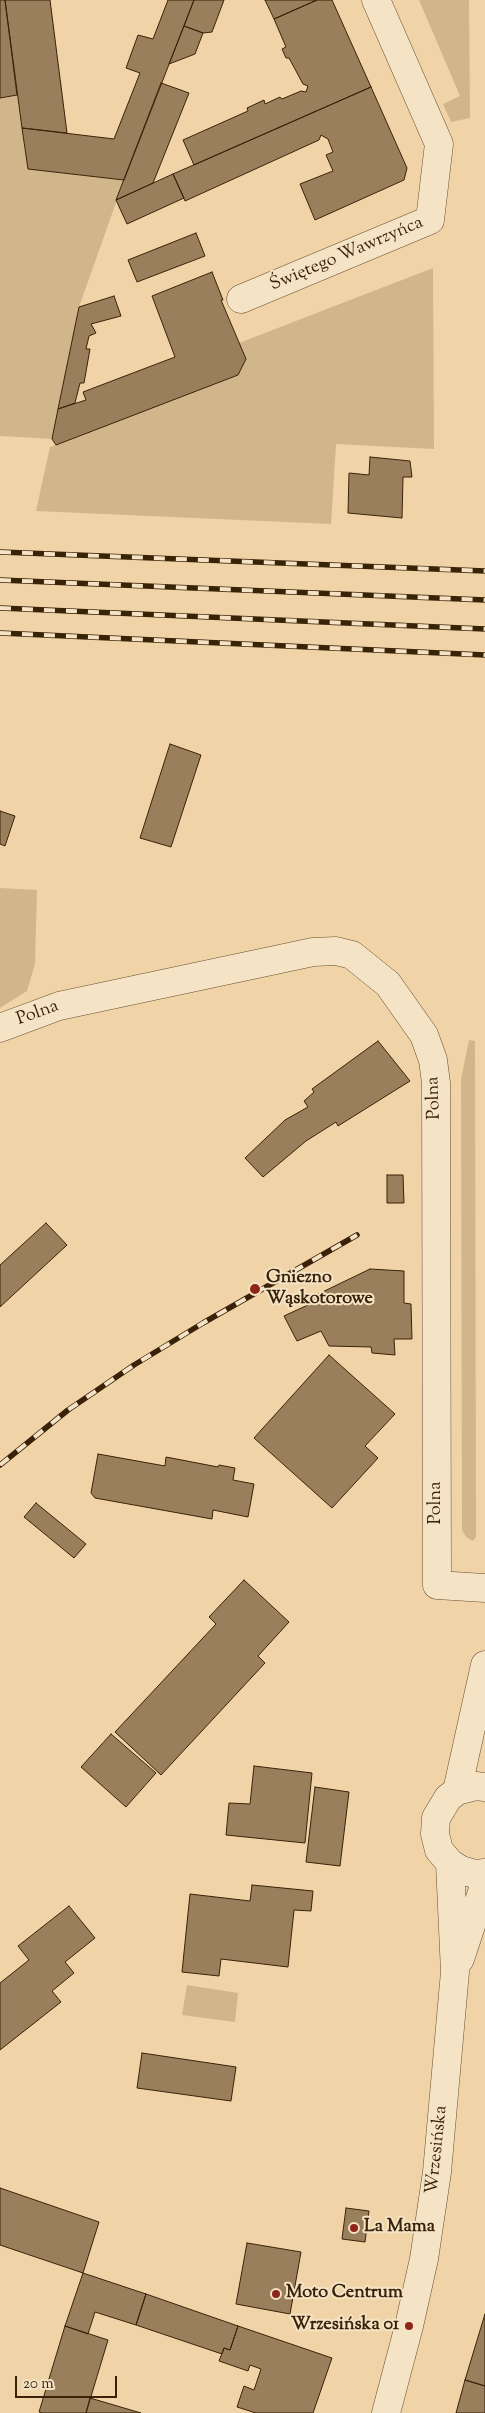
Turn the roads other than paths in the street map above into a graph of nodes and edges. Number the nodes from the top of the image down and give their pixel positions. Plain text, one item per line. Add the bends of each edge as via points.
1 (376, 0) edge
2 (241, 299) dead end
3 (0, 1028) edge
4 (485, 1588) edge
5 (485, 1665) edge
6 (479, 1698) junction
7 (485, 1732) edge
8 (485, 1787) edge
9 (457, 1791) junction
10 (450, 1863) junction
11 (485, 1872) edge
12 (485, 1883) edge
13 (477, 1932) edge
14 (455, 1972) junction
15 (386, 2413) edge

1 - 2 street, Świętego Wawrzyńca via 439,144 430,220
3 - 4 street, Polna via 58,1006 313,952 352,955 388,984 424,1035 433,1060 436,1084 437,1585
5 - 6 street
6 - 7 street
6 - 9 street
8 - 9 street
9 - 10 street via 444,1803 436,1818 439,1850
10 - 11 street via 475,1874
10 - 14 street, Wrzesińska
12 - 13 street, Wrzesińska
13 - 14 street, Wrzesińska
14 - 15 street, Wrzesińska via 437,2172 424,2259

